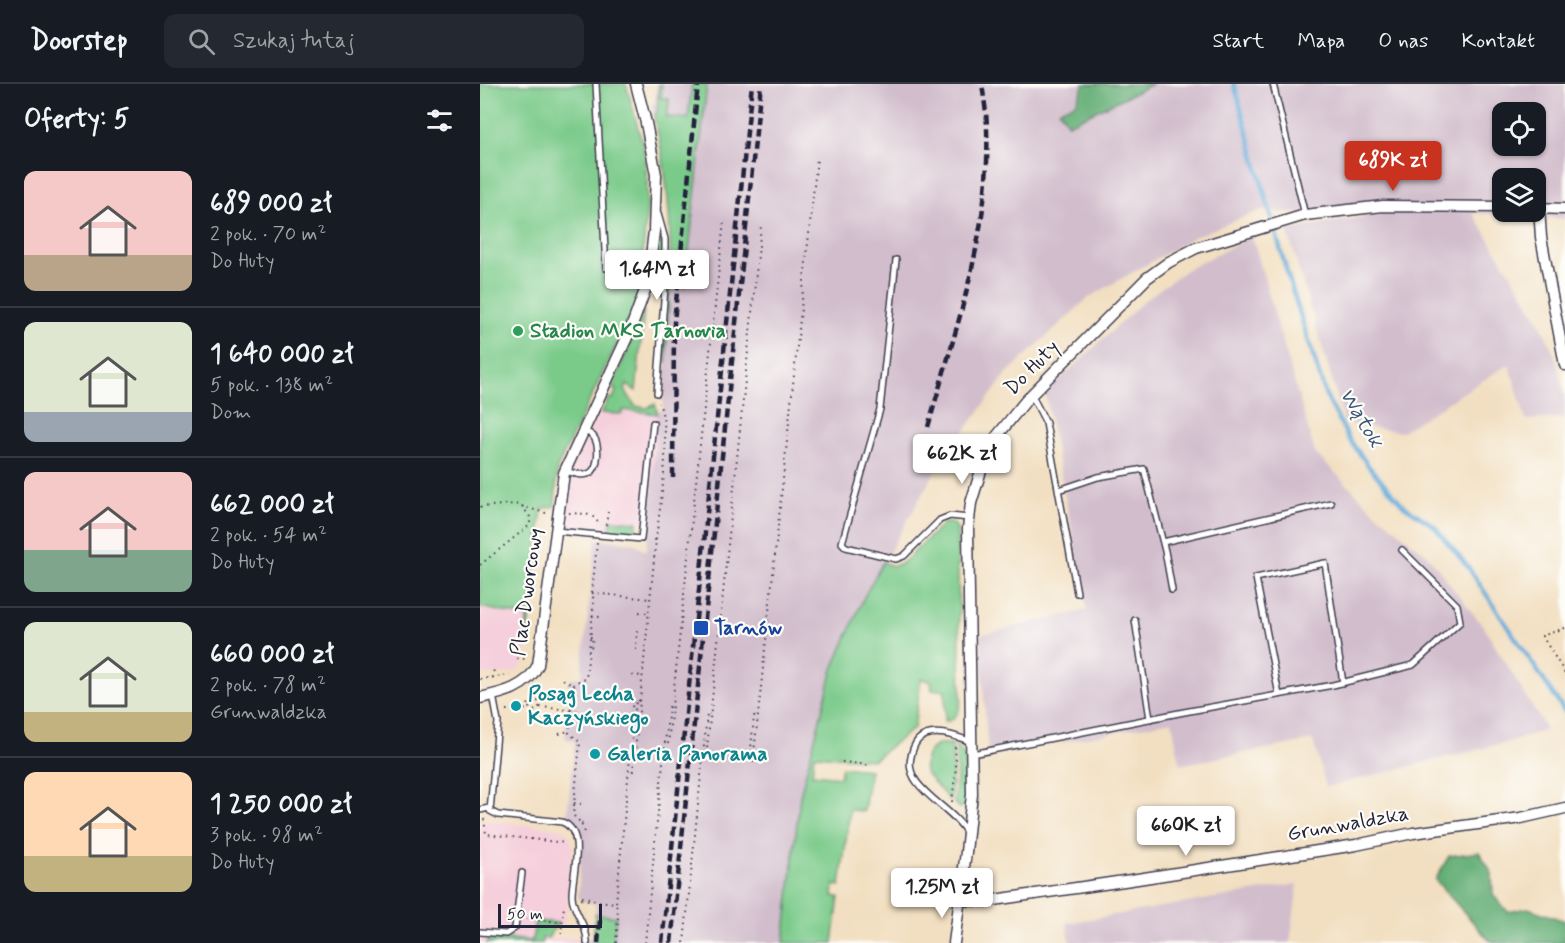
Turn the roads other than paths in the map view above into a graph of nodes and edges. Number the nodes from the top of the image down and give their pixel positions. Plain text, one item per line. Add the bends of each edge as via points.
1 (596, 84) edge
2 (636, 84) edge
3 (1273, 84) edge
4 (655, 207) junction
5 (1492, 207) edge
6 (1560, 209) edge
7 (1305, 215) junction
8 (1565, 216) edge
9 (1539, 222) edge
10 (896, 260) dead end
11 (606, 268) dead end
12 (648, 282) junction
13 (665, 287) junction
14 (1565, 365) edge
15 (657, 393) road end
16 (1031, 394) junction
17 (653, 423) dead end
18 (583, 430) junction
19 (565, 471) junction
20 (1059, 490) junction
21 (1331, 503) dead end
22 (969, 518) junction
23 (555, 531) junction
24 (1162, 542) junction
25 (1402, 550) dead end
26 (1172, 590) dead end
27 (1077, 593) dead end
28 (1135, 620) dead end
29 (1343, 683) junction
30 (493, 695) junction
31 (1280, 695) junction
32 (480, 698) edge
33 (1150, 719) junction
34 (971, 742) junction
35 (972, 754) junction
36 (489, 808) junction
37 (1565, 808) edge
38 (480, 810) edge
39 (968, 836) junction
40 (522, 873) dead end
41 (959, 900) junction
42 (480, 932) edge
43 (587, 943) edge
44 (954, 943) edge

1 - 11 lane
2 - 4 street, Plac Dworcowy via 656,175
3 - 7 lane
4 - 12 street, Plac Dworcowy
4 - 13 lane via 665,239
5 - 7 street, Do Huty via 1383,206
6 - 8 lane
7 - 16 street, Do Huty via 1196,248 1169,262 1147,278
9 - 14 street
10 - 22 lane via 880,409 842,543 891,559 901,558 940,520 950,516
12 - 13 lane
12 - 18 street, Plac Dworcowy via 630,331
13 - 15 lane
16 - 20 lane via 1046,423
16 - 22 street, Do Huty via 997,436 983,464
17 - 23 lane via 641,539
18 - 19 street, Plac Dworcowy
18 - 19 lane via 596,443 594,468 585,474
19 - 23 street, Plac Dworcowy
20 - 24 lane via 1098,477 1144,469
20 - 27 lane
21 - 24 lane
22 - 34 street, Do Huty
23 - 30 street, Plac Dworcowy via 538,665 526,681
24 - 26 lane
25 - 29 lane via 1457,605 1460,622 1413,665
28 - 33 lane
29 - 31 lane
29 - 31 lane via 1325,563 1256,578
30 - 32 street, Plac Dworcowy
30 - 36 lane via 497,712
31 - 33 lane
33 - 35 lane
34 - 35 street, Do Huty
34 - 39 lane via 936,734 920,738 909,764 914,781 950,812
35 - 39 street, Do Huty
36 - 38 lane
36 - 43 lane via 495,814 571,826 577,842 573,900 586,929
37 - 41 street, Grunwaldzka via 1131,880 987,901
39 - 41 street, Do Huty
40 - 42 lane via 515,928 509,934
41 - 44 street, Do Huty

